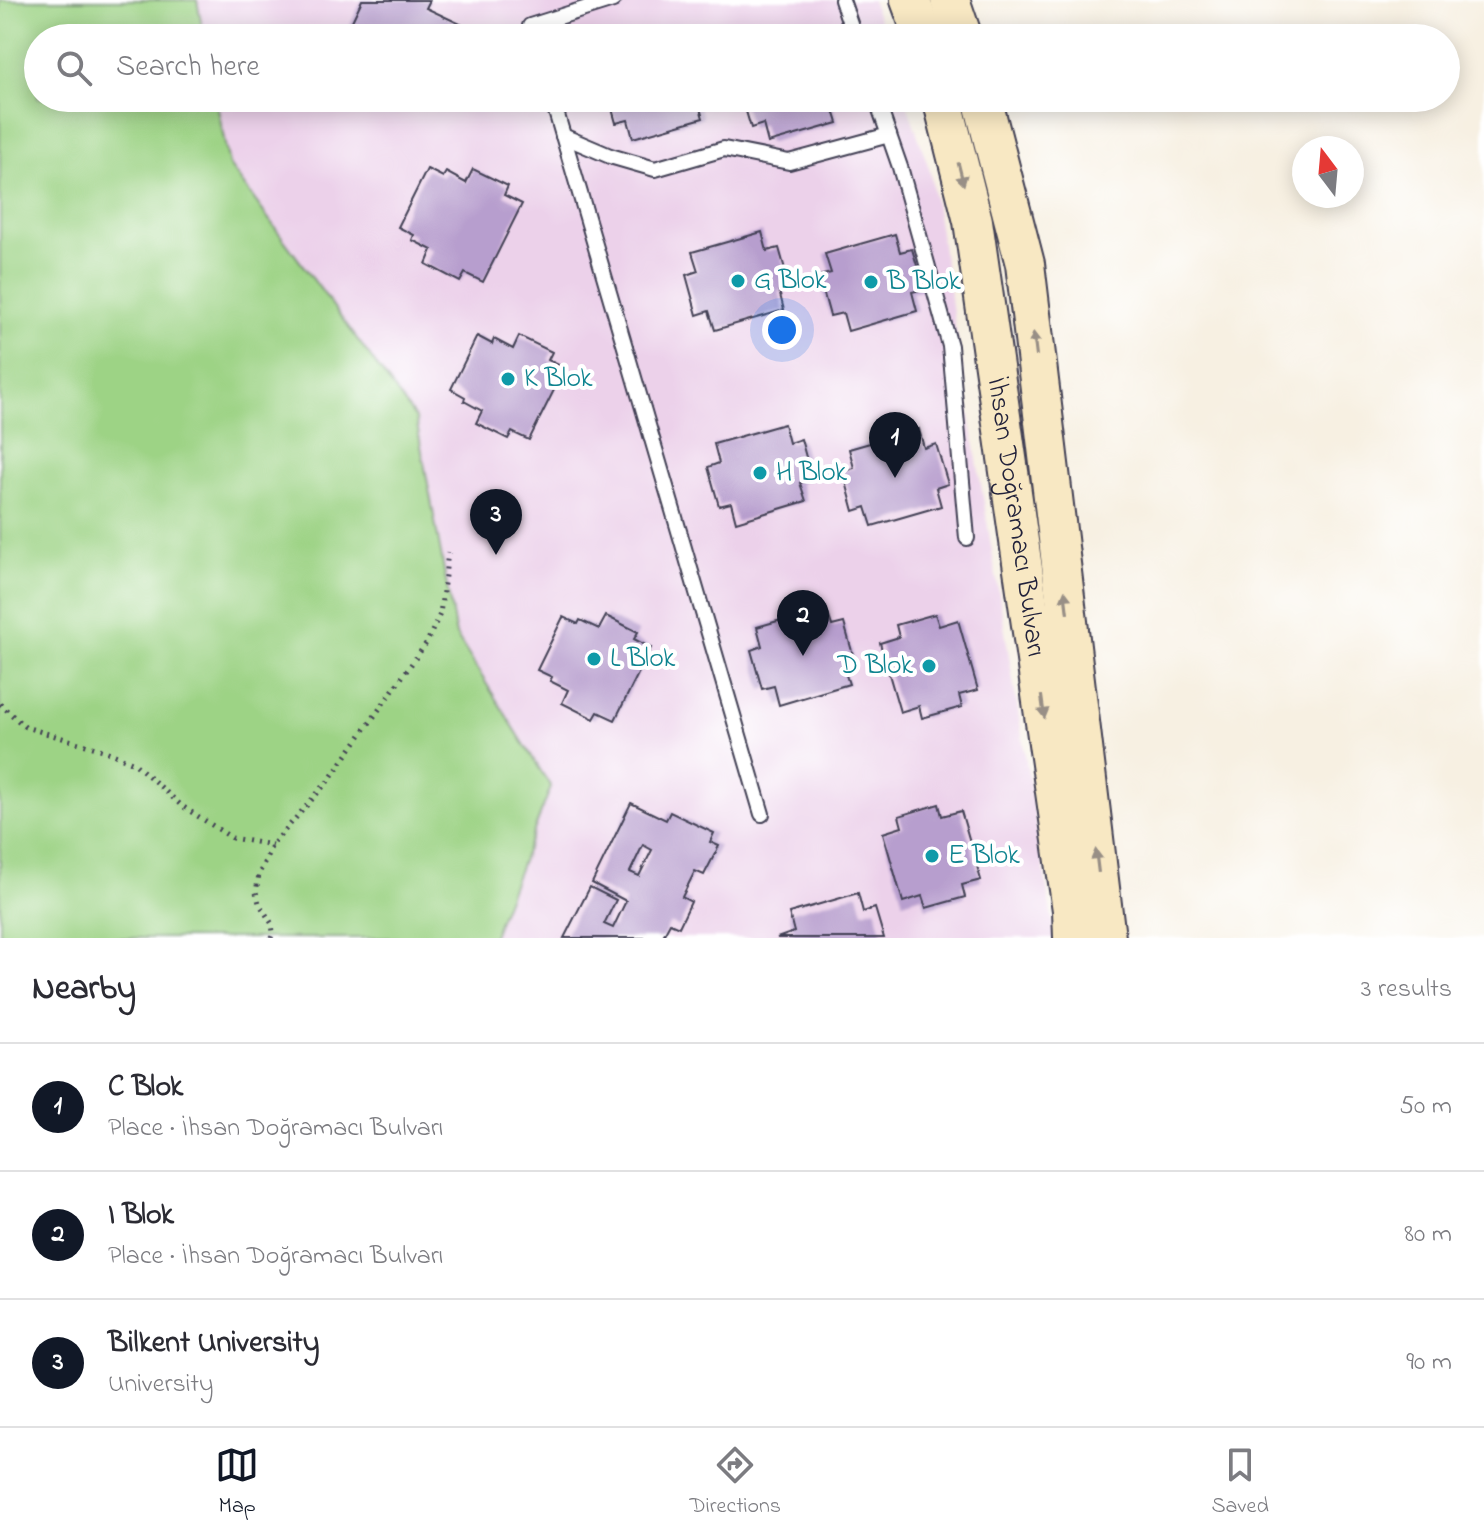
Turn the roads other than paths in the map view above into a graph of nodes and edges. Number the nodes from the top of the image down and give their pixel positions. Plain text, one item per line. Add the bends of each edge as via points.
1 (613, 0) edge
2 (842, 0) edge
3 (910, 0) edge
4 (950, 0) edge
5 (536, 24) edge
6 (850, 24) edge
7 (919, 24) edge
8 (958, 24) edge
9 (556, 112) edge
10 (881, 112) edge
11 (946, 112) edge
12 (986, 112) edge
13 (889, 135) junction
14 (563, 136) junction
15 (967, 538) dead end
16 (762, 814) dead end
17 (1073, 938) edge
18 (1106, 938) edge

1 - 5 lane
2 - 6 lane
3 - 7 main road
4 - 8 main road
9 - 14 lane
10 - 13 lane
11 -> 17 main road, İhsan Doğramacı Bulvarı via 973,221
18 -> 12 main road, İhsan Doğramacı Bulvarı via 1025,264
13 - 14 lane via 789,162 724,149 655,169
13 - 15 lane via 950,346
14 - 16 lane

